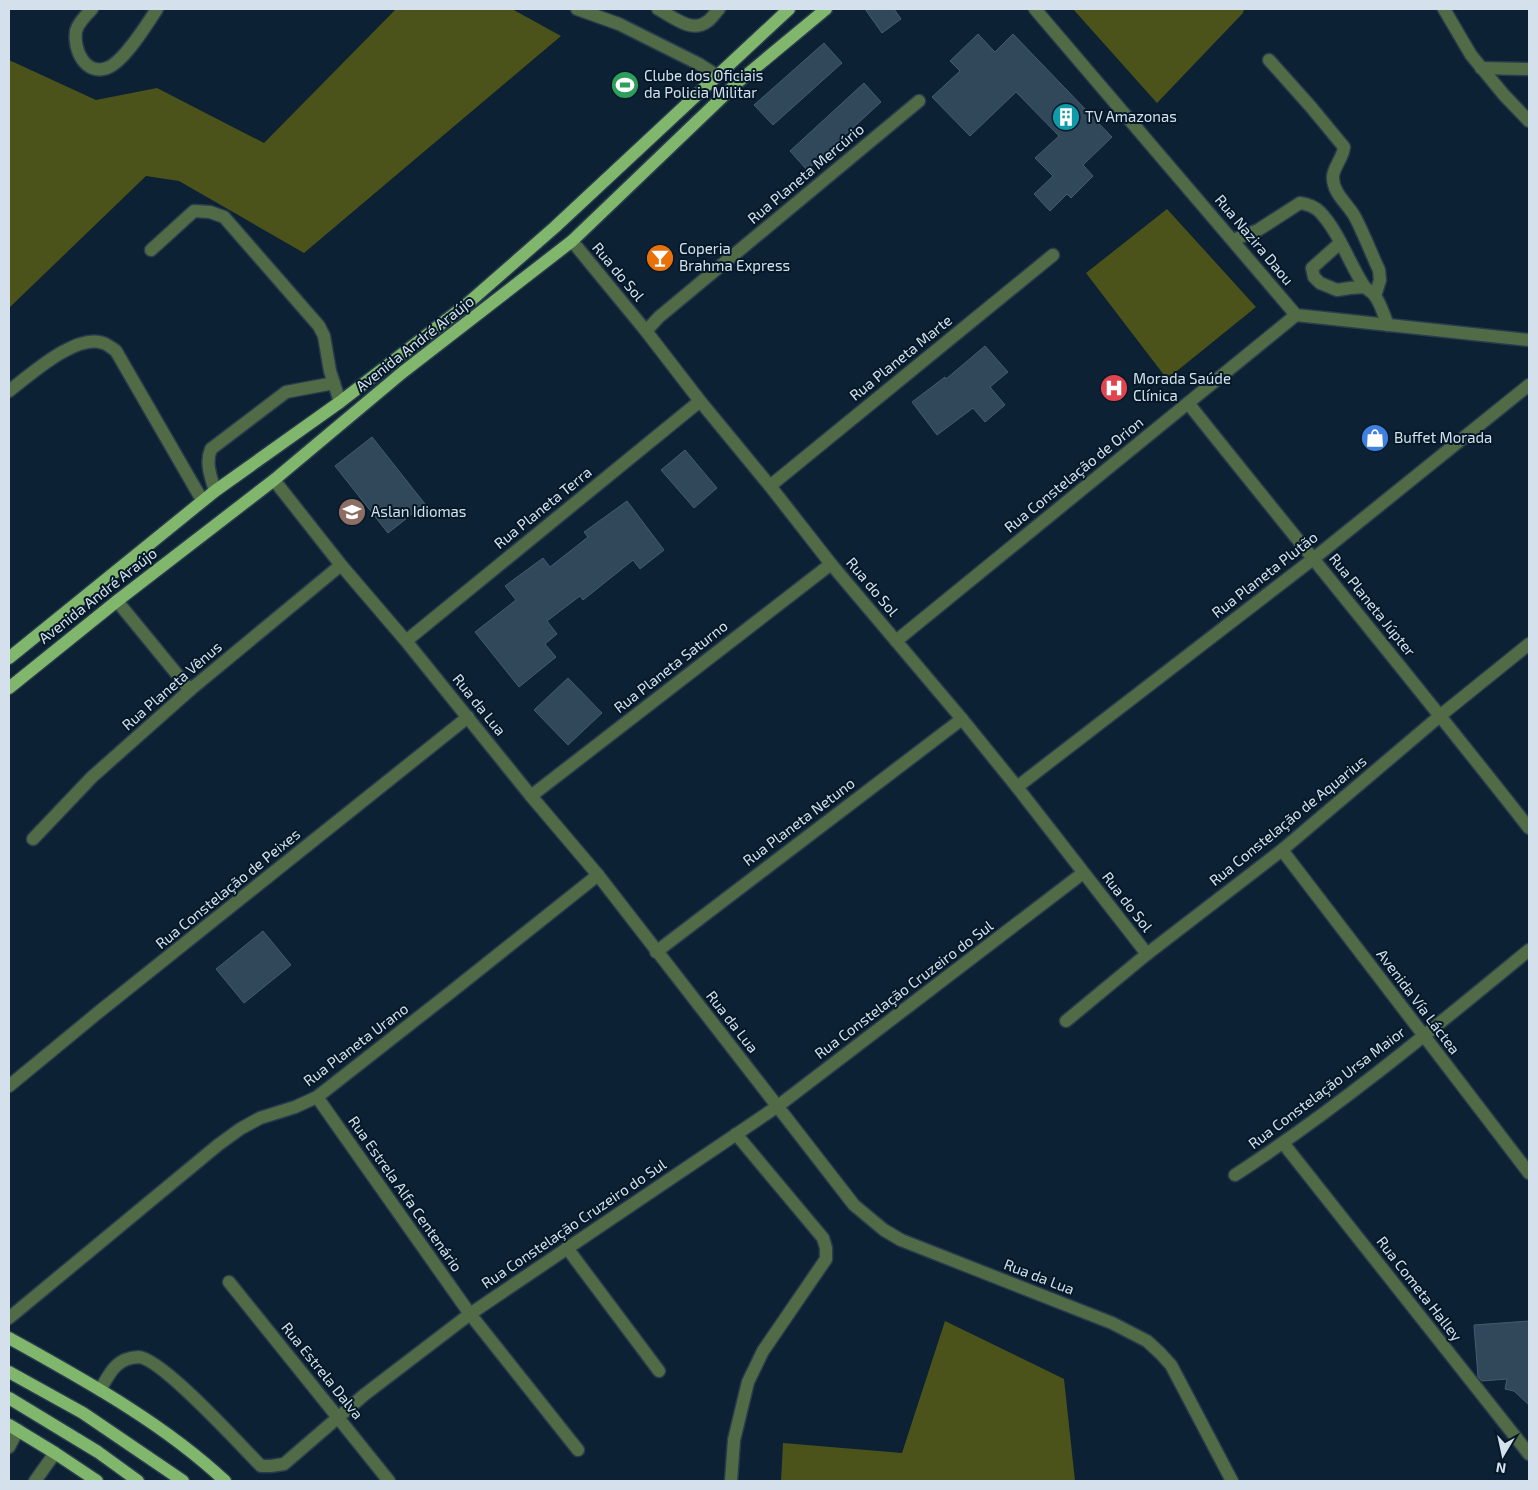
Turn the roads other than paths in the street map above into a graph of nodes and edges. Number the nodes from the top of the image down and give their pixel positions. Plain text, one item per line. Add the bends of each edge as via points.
1 (92, 9) edge
2 (158, 9) edge
3 (577, 9) edge
4 (658, 9) edge
5 (719, 9) edge
6 (789, 9) edge
7 (826, 9) edge
8 (1035, 9) edge
9 (1444, 9) edge
10 (1269, 60) dead end
11 (1481, 68) junction
12 (1529, 69) edge
13 (716, 75) junction
14 (919, 101) dead end
15 (1529, 121) edge
16 (1233, 240) junction
17 (572, 242) junction
18 (1340, 243) junction
19 (151, 250) dead end
20 (1053, 254) dead end
21 (1365, 287) junction
22 (1375, 296) junction
23 (1296, 315) junction
24 (1388, 325) junction
25 (646, 330) junction
26 (1529, 340) edge
27 (334, 383) junction
28 (1529, 385) edge
29 (9, 391) edge
30 (700, 401) junction
31 (340, 402) junction
32 (1188, 403) junction
33 (274, 480) junction
34 (770, 486) junction
35 (215, 491) junction
36 (202, 500) junction
37 (1313, 558) junction
38 (831, 564) junction
39 (341, 565) junction
40 (117, 601) junction
41 (406, 641) junction
42 (896, 641) junction
43 (1529, 644) edge
44 (9, 658) edge
45 (9, 688) edge
46 (190, 690) junction
47 (1441, 715) junction
48 (468, 717) junction
49 (962, 719) junction
50 (1017, 787) junction
51 (531, 796) junction
52 (1529, 828) edge
53 (33, 840) dead end
54 (1282, 850) junction
55 (1083, 873) junction
56 (598, 875) junction
57 (1529, 950) edge
58 (656, 952) junction
59 (1147, 954) junction
60 (1066, 1022) dead end
61 (1424, 1036) junction
62 (9, 1086) edge
63 (317, 1097) junction
64 (778, 1106) junction
65 (736, 1134) junction
66 (1283, 1143) junction
67 (1529, 1173) edge
68 (1235, 1175) dead end
69 (567, 1248) junction
70 (229, 1282) dead end
71 (470, 1314) junction
72 (9, 1318) edge
73 (9, 1338) edge
74 (659, 1371) dead end
75 (9, 1372) edge
76 (100, 1390) junction
77 (9, 1398) edge
78 (339, 1418) junction
79 (13, 1427) edge
80 (9, 1447) edge
81 (578, 1450) dead end
82 (55, 1453) junction
83 (1529, 1454) edge
84 (35, 1481) edge
85 (96, 1481) edge
86 (138, 1481) edge
87 (183, 1481) edge
88 (225, 1481) edge
89 (389, 1481) edge
90 (731, 1481) edge
91 (1232, 1481) edge

1 - 2 street via 77,29 76,43 84,62 98,70 116,62
3 - 13 street via 619,24
4 - 5 street via 684,24 696,26 708,22
6 - 13 main road, Avenida André Araújo
7 - 17 main road, Avenida André Araújo via 738,82
8 - 16 street, Rua Nazira Daou
9 - 11 street
10 - 22 street via 1344,147 1333,176 1379,270 1380,280
11 - 12 street
11 - 15 street
13 - 31 main road, Avenida André Araújo via 555,227 467,304
14 - 25 street, Rua Planeta Mercúrio
16 - 18 street via 1258,230 1300,203 1306,203 1320,212
16 - 23 street, Rua Nazira Daou
17 - 25 street, Rua do Sol
17 - 33 main road, Avenida André Araújo via 403,372
18 - 21 street
18 - 21 street via 1312,268 1314,277 1337,290
19 - 27 street via 194,211 224,217 319,326
20 - 34 street, Rua Planeta Marte
21 - 22 street
22 - 24 street
23 - 24 street
23 - 32 street, Rua Constelação de Orion
24 - 26 street
25 - 30 street, Rua do Sol
27 - 31 street
27 - 35 street via 286,392 211,449 208,463
28 - 37 street, Rua Planeta Plutão
29 - 36 street via 51,358 82,342 102,342 116,351
30 - 34 street, Rua do Sol
30 - 41 street, Rua Planeta Terra
31 - 35 main road, Avenida André Araújo
32 - 37 street, Rua Planeta Júpter
32 - 42 street, Rua Constelação de Orion
33 - 39 street, Rua da Lua
33 - 40 main road, Avenida André Araújo
34 - 38 street, Rua do Sol
35 - 36 main road, Avenida André Araújo
36 - 44 main road, Avenida André Araújo
37 - 47 street, Rua Planeta Júpter
37 - 50 street, Rua Planeta Plutão
38 - 42 street, Rua do Sol
38 - 51 street, Rua Planeta Saturno
39 - 41 street, Rua da Lua
39 - 46 street, Rua Planeta Vênus
40 - 45 main road, Avenida André Araújo
40 - 46 street
41 - 48 street, Rua da Lua
42 - 49 street, Rua do Sol
43 - 47 street, Rua Constelação de Aquarius
46 - 53 street, Rua Planeta Vênus via 92,777
47 - 52 street, Rua Planeta Júpter
47 - 54 street, Rua Constelação de Aquarius
48 - 51 street, Rua da Lua
48 - 62 street, Rua Constelação de Peixes
49 - 50 street, Rua do Sol
49 - 58 street, Rua Planeta Netuno
50 - 55 street, Rua do Sol
51 - 56 street, Rua da Lua
54 - 59 street, Rua Constelação de Aquarius
54 - 61 street, Avenida Vía Láctea
55 - 59 street, Rua do Sol
55 - 64 street, Rua Constelação Cruzeiro do Sul
56 - 58 street, Rua da Lua
56 - 63 street, Rua Planeta Urano
57 - 61 street, Rua Constelação Ursa Maior
58 - 64 street, Rua da Lua
59 - 60 street, Rua Constelação de Aquarius
61 - 66 street, Rua Constelação Ursa Maior
61 - 67 street, Avenida Vía Láctea
63 - 71 street, Rua Estrela Alfa Centenário
63 - 72 street, Rua Planeta Urano via 240,1129
64 - 65 street, Rua Constelação Cruzeiro do Sul
64 - 91 street, Rua da Lua via 854,1205 884,1230 925,1250 1112,1323 1147,1341 1171,1365
65 - 69 street, Rua Constelação Cruzeiro do Sul
65 - 90 street via 823,1238 826,1259 764,1351 748,1382 734,1440
66 - 68 street, Rua Constelação Ursa Maior
66 - 83 street, Rua Cometa Halley
69 - 71 street, Rua Constelação Cruzeiro do Sul
69 - 74 street
70 - 78 street, Rua Estrela Dalva
71 - 78 street, Rua Constelação Cruzeiro do Sul
71 - 81 street, Rua Estrela Alfa Centenário
73 - 76 main road
75 - 87 main road via 83,1412
76 - 78 street, Rua Constelação Cruzeiro do Sul via 112,1368 125,1359 141,1357 176,1380 260,1466 284,1464
76 - 88 main road via 144,1418
77 - 86 main road via 98,1452
78 - 89 street, Rua Estrela Dalva
79 - 80 street
79 - 82 main road
82 - 84 street
82 - 85 main road

